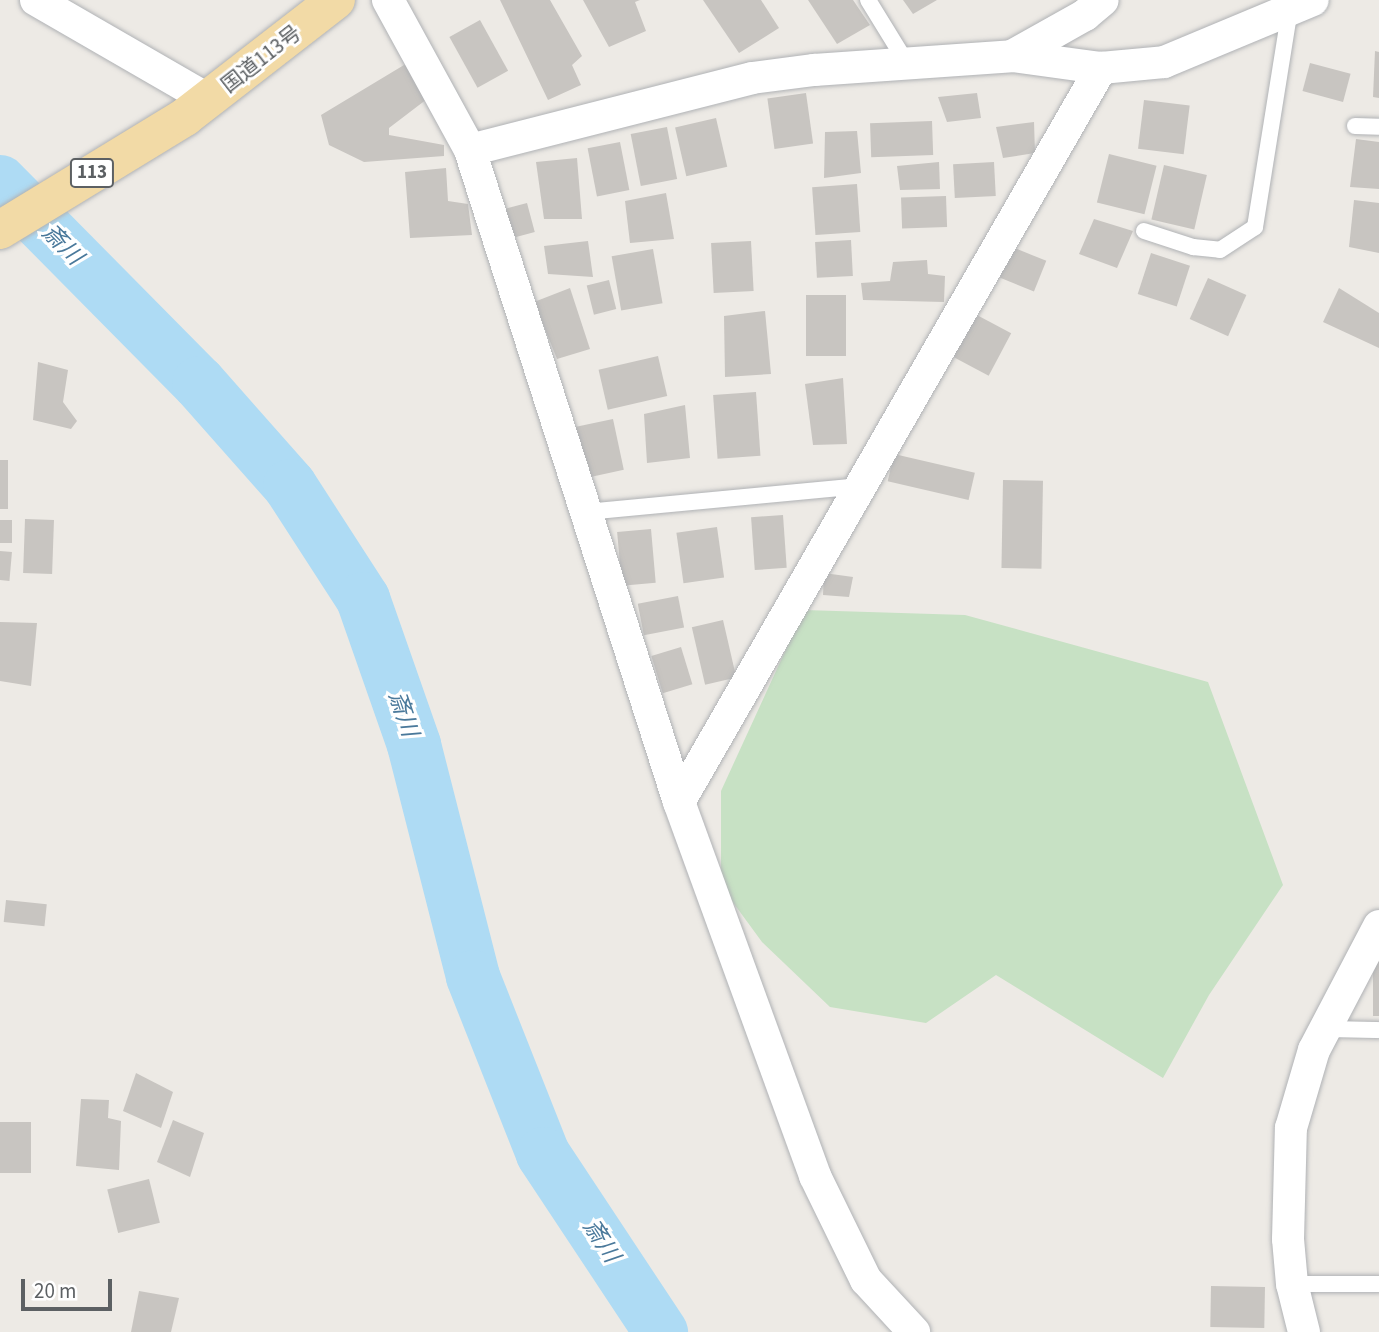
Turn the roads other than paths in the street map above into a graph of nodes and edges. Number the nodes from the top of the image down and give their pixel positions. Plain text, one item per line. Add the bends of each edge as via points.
1 (36, 0) edge
2 (336, 0) edge
3 (387, 0) edge
4 (868, 0) edge
5 (1301, 4) edge
6 (1088, 5) edge
7 (1012, 56) junction
8 (908, 65) junction
9 (1101, 68) junction
10 (197, 108) junction
11 (1355, 126) dead end
12 (1379, 127) edge
13 (470, 150) junction
14 (0, 230) edge
15 (1144, 231) dead end
16 (861, 486) junction
17 (586, 512) junction
18 (679, 802) junction
19 (1379, 926) edge
20 (1325, 1028) junction
21 (1379, 1030) edge
22 (1292, 1284) junction
23 (1379, 1284) edge
24 (914, 1332) edge
25 (1304, 1332) edge

1 - 10 street
2 - 10 highway, 国道113号 / 113
3 - 13 street
4 - 8 lane
5 - 9 street via 1164,62
5 - 15 lane via 1255,227 1220,250 1193,247
6 - 7 street
7 - 8 street
7 - 9 street
8 - 13 street via 752,78
9 - 16 street
10 - 14 highway, 113
11 - 12 lane
13 - 17 street
16 - 17 lane
16 - 18 street
17 - 18 street
18 - 24 street via 815,1176 866,1280
19 - 20 street
20 - 21 lane
20 - 22 street via 1291,1128 1287,1200
22 - 23 lane
22 - 25 street

